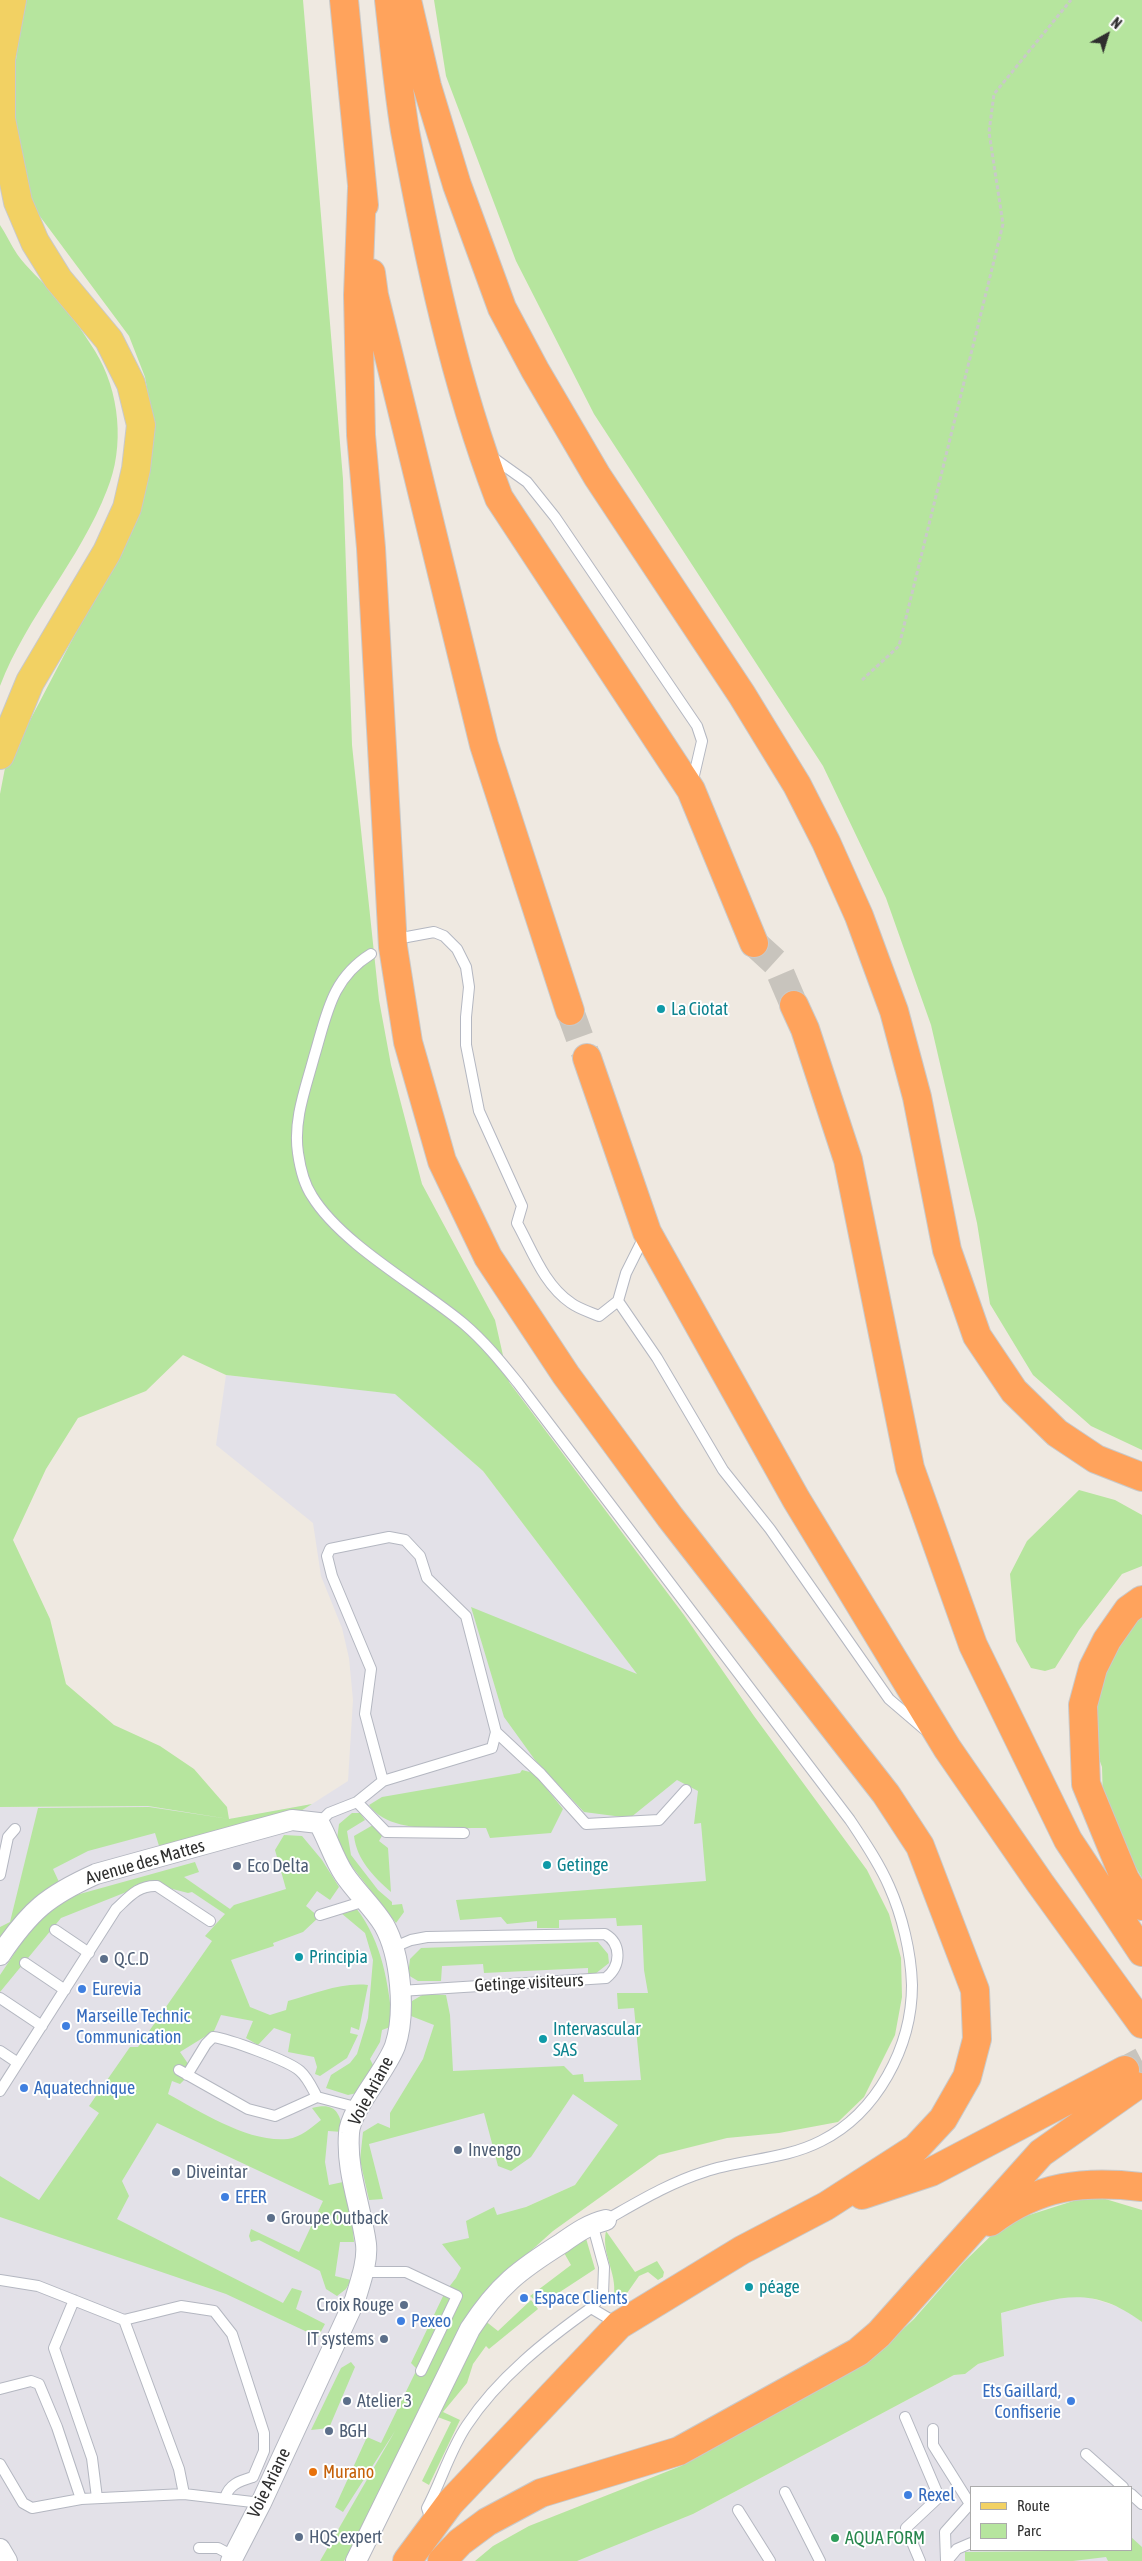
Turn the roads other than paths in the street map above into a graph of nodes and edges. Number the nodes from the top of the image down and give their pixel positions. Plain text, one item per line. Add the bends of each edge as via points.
1 (12, 0) edge
2 (344, 0) edge
3 (388, 0) edge
4 (406, 0) edge
5 (362, 188) junction
6 (481, 450) junction
7 (0, 755) edge
8 (691, 790) junction
9 (407, 937) dead end
10 (754, 944) tunnel mouth
11 (371, 954) dead end
12 (794, 1005) tunnel mouth
13 (570, 1012) tunnel mouth
14 (587, 1058) tunnel mouth
15 (647, 1232) junction
16 (618, 1301) junction
17 (1142, 1477) edge
18 (1142, 1600) edge
19 (496, 1732) junction
20 (947, 1748) junction
21 (383, 1781) junction
22 (686, 1790) dead end
23 (357, 1802) junction
24 (319, 1823) junction
25 (15, 1829) dead end
26 (464, 1833) dead end
27 (0, 1874) edge
28 (365, 1901) junction
29 (1142, 1906) edge
30 (320, 1915) dead end
31 (210, 1921) dead end
32 (54, 1930) dead end
33 (392, 1948) junction
34 (1142, 1952) edge
35 (88, 1953) junction
36 (0, 1955) edge
37 (25, 1963) dead end
38 (65, 1990) junction
39 (400, 1991) junction
40 (0, 1998) edge
41 (1142, 2024) edge
42 (42, 2026) junction
43 (0, 2051) edge
44 (18, 2063) junction
45 (0, 2091) edge
46 (317, 2097) junction
47 (359, 2108) junction
48 (1142, 2187) edge
49 (826, 2206) junction
50 (599, 2222) junction
51 (957, 2247) junction
52 (363, 2272) junction
53 (0, 2280) edge
54 (74, 2300) junction
55 (591, 2308) junction
56 (124, 2320) junction
57 (619, 2325) junction
58 (421, 2371) dead end
59 (0, 2390) edge
60 (905, 2417) dead end
61 (933, 2429) dead end
62 (1086, 2454) dead end
63 (0, 2464) edge
64 (1122, 2486) edge
65 (785, 2492) dead end
66 (184, 2494) junction
67 (1132, 2495) edge
68 (81, 2498) junction
69 (97, 2498) junction
70 (225, 2498) junction
71 (261, 2503) junction
72 (1142, 2504) edge
73 (738, 2510) dead end
74 (433, 2526) junction
75 (970, 2543) edge
76 (199, 2548) dead end
77 (0, 2549) edge
78 (232, 2559) edge
79 (7, 2561) edge
80 (356, 2561) edge
81 (407, 2561) edge
82 (442, 2561) edge
83 (770, 2561) edge
84 (820, 2561) edge
85 (920, 2561) edge
86 (947, 2561) edge

1 - 7 main road via 1,59 1,119 18,202 35,242 58,279 109,340 132,384 141,425 127,508 107,552 30,682
2 - 5 highway
3 - 6 highway via 409,150 448,334
4 - 17 highway via 427,86 457,185 502,308 597,476 742,695 797,785 859,916 894,1011 917,1097 946,1250 977,1336 1014,1391 1056,1433 1096,1459
5 - 13 highway via 374,295 484,746
5 - 49 highway via 358,295 362,435 393,947 408,1042 442,1161 488,1257 566,1375 670,1517 886,1794 920,1846 975,1990 977,2039 967,2077 943,2118 916,2148
6 - 8 highway via 499,498
6 - 8 lane via 527,482 555,517 698,726 702,741
8 - 10 highway
9 - 16 lane via 434,932 444,936 457,949 466,967 469,987 466,1045 479,1111 522,1206 517,1223 546,1278 571,1304 599,1316
11 - 50 lane via 354,965 331,999 300,1105 298,1151 311,1195 344,1233 464,1324 518,1383 850,1820 889,1885 908,1951 912,1985 908,2015 893,2068 865,2107 845,2126 795,2152 706,2171 682,2180
12 - 34 highway via 848,1160 910,1468 973,1646 1068,1840
14 - 15 highway
15 - 16 lane via 626,1273
15 - 20 highway via 796,1500
16 - 20 lane via 657,1358 723,1470 770,1529 889,1699
18 - 29 highway via 1128,1610 1107,1640 1093,1668 1083,1705 1086,1784 1124,1879
19 - 21 lane via 492,1748
19 - 21 lane via 466,1616 427,1578 420,1556 405,1540 389,1537 330,1549 327,1556 332,1576 371,1669 365,1714
19 - 22 lane via 541,1774 586,1824 659,1820
20 - 41 highway
21 - 23 lane
23 - 24 lane via 330,1813
23 - 26 lane via 386,1832
24 - 28 street, Voie Ariane via 344,1873
24 - 36 street, Avenue des Mattes via 292,1820 96,1874 67,1886 33,1911
25 - 27 lane via 8,1837
28 - 30 lane
28 - 33 street, Voie Ariane via 384,1925
31 - 35 lane via 157,1886 146,1886 116,1909
32 - 35 lane
33 - 39 street, Voie Ariane
33 - 39 lane, Getinge visiteurs via 426,1937 604,1934 613,1942 618,1954 615,1968 606,1978
35 - 38 lane
37 - 38 lane
38 - 42 lane
39 - 47 street, Voie Ariane via 401,2021 395,2046
40 - 42 lane
42 - 44 lane
43 - 44 lane
44 - 45 lane
46 - 46 lane via 299,2070 228,2039 214,2037 183,2073 248,2109 275,2116
46 - 47 lane
47 - 52 street, Voie Ariane via 349,2129 348,2151 366,2246
48 - 51 highway via 1094,2183 1041,2193 998,2216
49 - 51 highway via 931,2172 1130,2078 1041,2153
49 - 57 highway via 705,2271
50 - 55 lane via 603,2294
50 - 80 street via 511,2278 484,2308 466,2338
51 - 82 highway via 879,2334 858,2352 679,2451 541,2492 487,2522 460,2542
52 - 58 lane via 406,2272 457,2296
52 - 71 street, Voie Ariane via 355,2300
53 - 54 lane via 38,2286
54 - 56 lane
54 - 69 lane via 54,2348 92,2458
55 - 57 lane
55 - 74 lane via 518,2367 466,2426 427,2508
56 - 66 lane via 179,2469
56 - 70 lane via 181,2306 214,2311 232,2334 264,2433 264,2451 252,2477 237,2482 227,2490
57 - 74 highway
59 - 68 lane via 31,2381 39,2384
60 - 85 lane via 939,2497 906,2528
61 - 86 lane via 934,2445 970,2504 945,2532
62 - 64 lane
63 - 68 lane via 23,2503 32,2508
65 - 84 lane
66 - 69 lane
66 - 70 lane
67 - 72 lane
68 - 69 lane
70 - 71 lane
71 - 78 street, Voie Ariane
73 - 83 lane
74 - 81 highway
75 - 86 lane via 957,2549
76 - 78 lane via 218,2548
77 - 79 street

